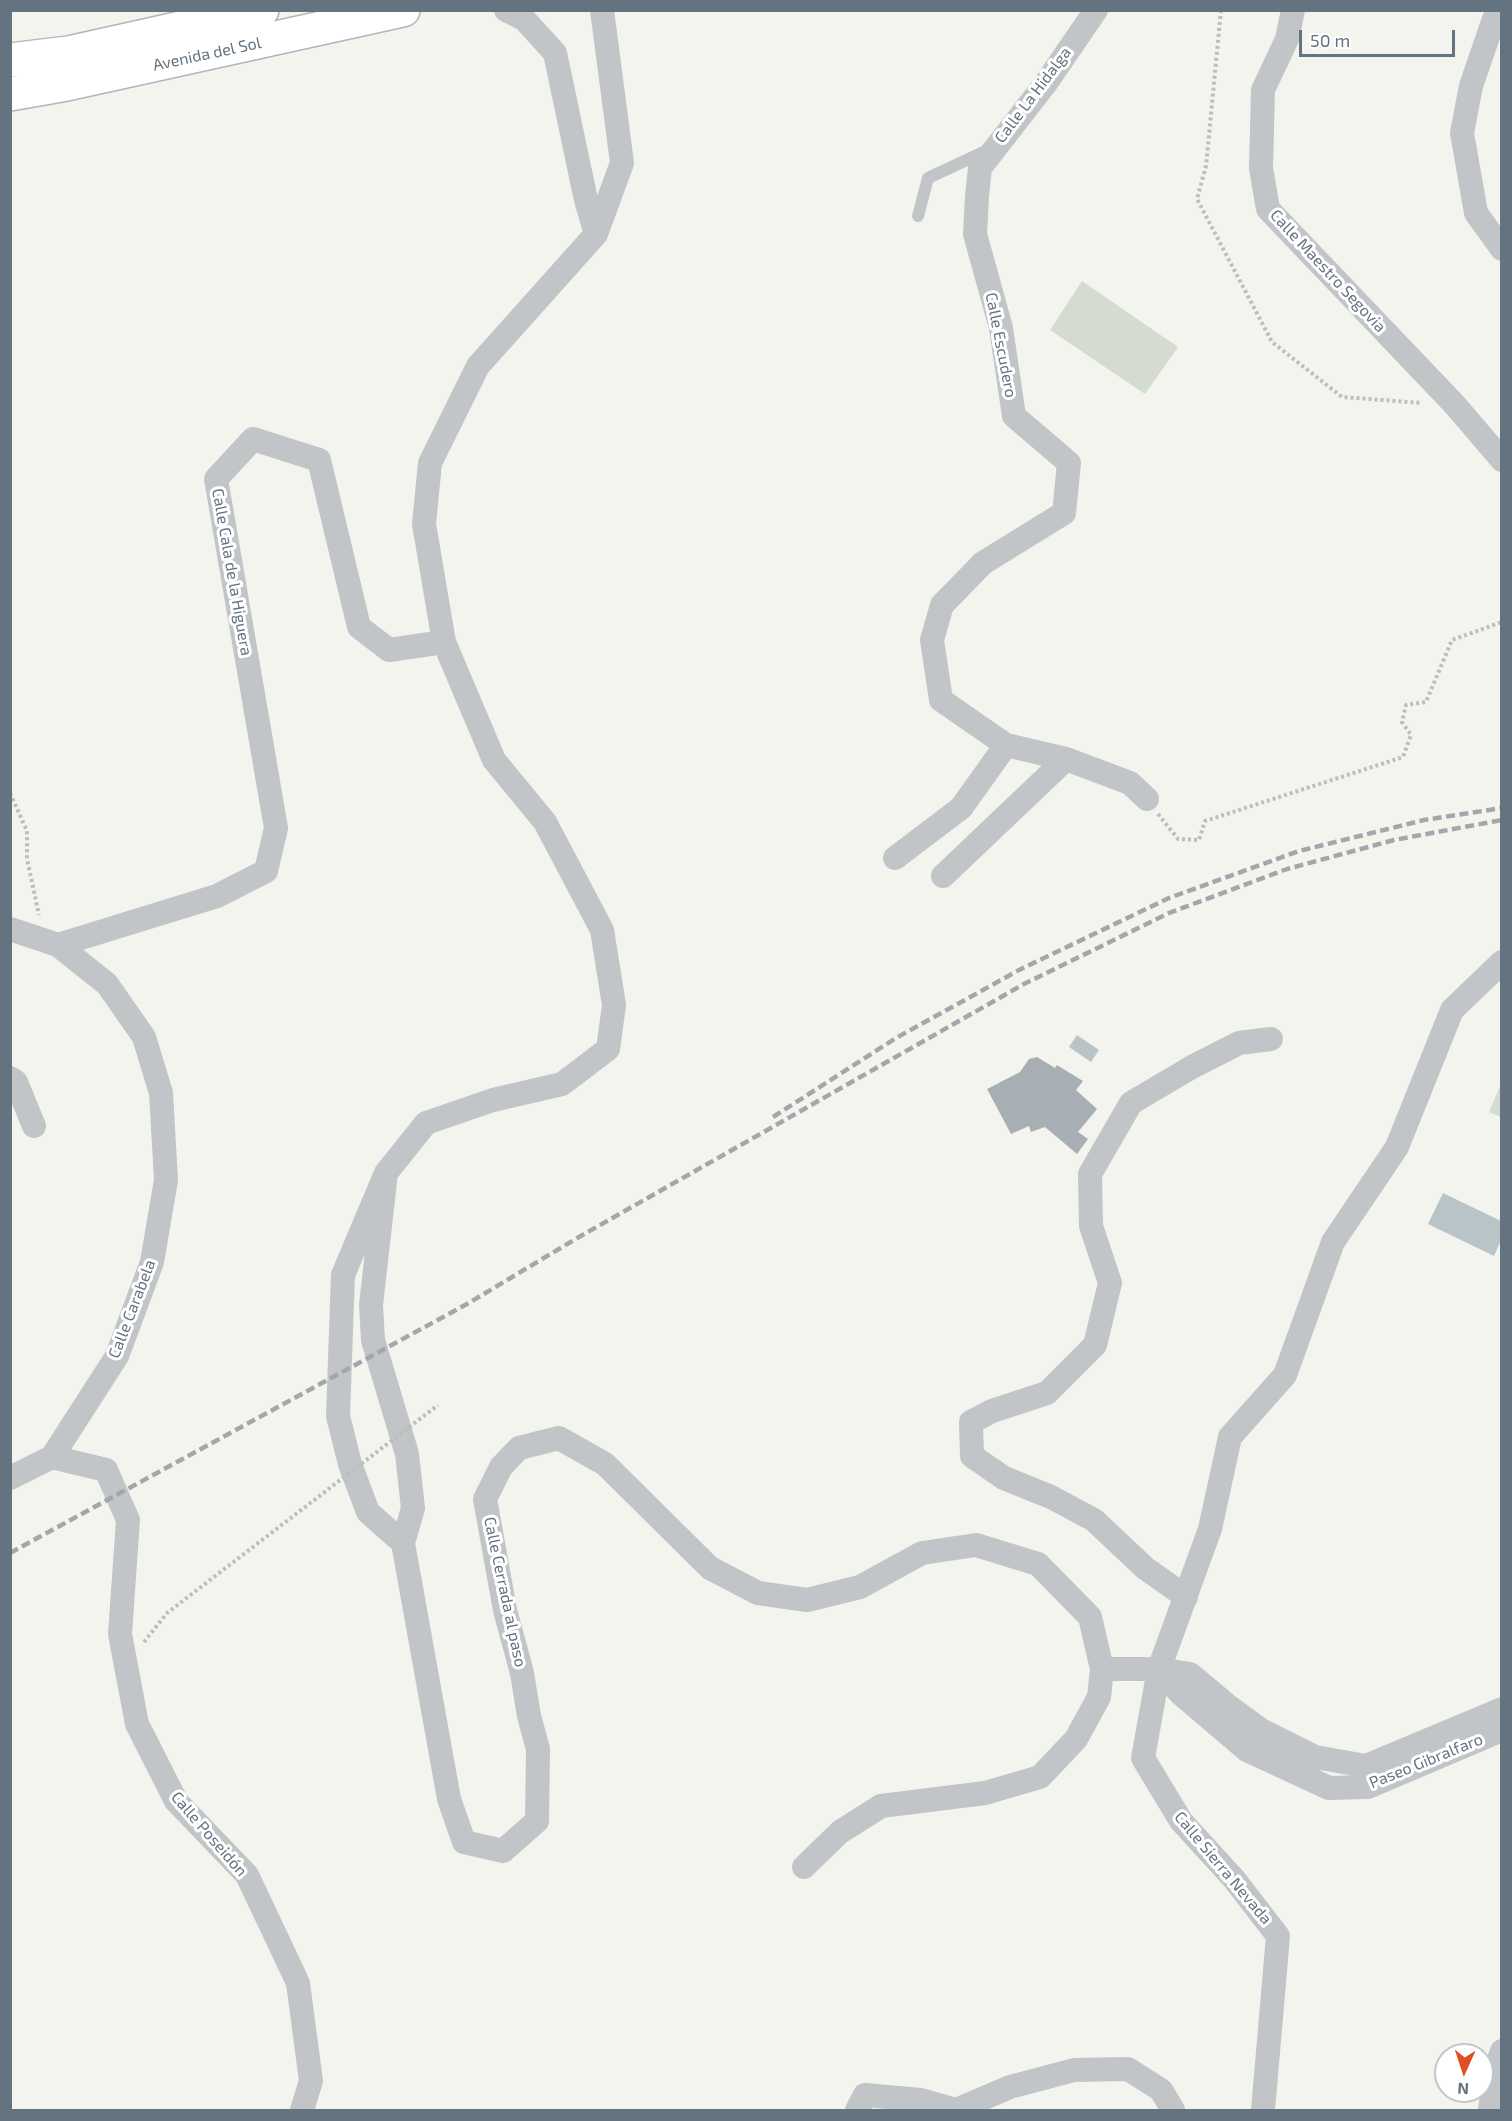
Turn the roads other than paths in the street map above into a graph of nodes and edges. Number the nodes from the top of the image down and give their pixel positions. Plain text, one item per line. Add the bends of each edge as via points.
1 (262, 10) edge
2 (403, 10) edge
3 (506, 10) edge
4 (602, 10) edge
5 (1096, 10) edge
6 (1293, 10) edge
7 (1499, 10) edge
8 (10, 47) edge
9 (68, 53) junction
10 (10, 60) edge
11 (10, 94) edge
12 (999, 144) junction
13 (918, 216) dead end
14 (596, 234) junction
15 (1502, 249) edge
16 (1502, 460) edge
17 (444, 642) junction
18 (1006, 745) junction
19 (1066, 759) junction
20 (1147, 800) road end
21 (895, 858) dead end
22 (943, 876) dead end
23 (21, 933) edge
24 (58, 945) junction
25 (1502, 962) edge
26 (1271, 1039) dead end
27 (10, 1078) edge
28 (34, 1126) dead end
29 (386, 1173) junction
30 (52, 1457) junction
31 (10, 1478) edge
32 (403, 1544) junction
33 (1186, 1597) junction
34 (1102, 1669) junction
35 (1159, 1669) junction
36 (1502, 1709) edge
37 (1502, 1730) edge
38 (804, 1867) dead end
39 (1502, 2051) edge
40 (302, 2110) edge
41 (857, 2110) edge
42 (1173, 2110) edge
43 (1263, 2110) edge
44 (1490, 2110) edge

1 - 9 main road, Avenida del Sol
2 - 11 main road, Avenida del Sol
3 - 14 street via 524,19 555,53
4 - 14 street via 622,163
5 - 12 street, Calle La Hidalga
6 - 16 street, Calle Maestro Segovia via 1287,39 1263,90 1261,168 1268,208
7 - 15 street via 1471,86 1462,133 1476,213
8 - 9 main road
9 - 10 main road, Avenida del Sol
12 - 13 lane, Calle La Hidalga via 928,178
12 - 18 street, Calle Escudero via 980,168 975,234 1001,328 1014,416 1069,463 1064,513 983,563 942,605 932,640 940,700
14 - 17 street via 477,366 430,463 424,524
17 - 24 street, Calle Cala de la Higuera via 389,650 359,627 319,460 253,439 216,479 276,828 266,871 217,896
17 - 29 street via 494,760 545,822 602,930 614,1005 608,1049 562,1084 493,1100 426,1123
18 - 19 street, Calle Escudero
18 - 21 street via 961,808
19 - 20 street, Calle Escudero via 1130,783
19 - 22 street
23 - 24 street, Calle Carabela
24 - 30 street, Calle Carabela via 106,984 144,1037 161,1093 166,1180 152,1262 117,1356
25 - 33 street, Calle Sierra Nevada via 1452,1010 1397,1147 1333,1242 1285,1375 1230,1437 1209,1529
26 - 33 street via 1239,1043 1131,1103 1090,1174 1092,1226 1110,1283 1095,1345 1047,1393 971,1422 972,1456 1004,1478 1094,1520 1145,1568
27 - 28 street via 16,1082
29 - 32 street, Calle Cerrada al paso via 372,1305 373,1340 407,1454 413,1508
29 - 32 street via 343,1275 338,1416 368,1512
30 - 31 street
30 - 40 street, Calle Poseidón via 106,1470 128,1520 120,1634 136,1724 176,1801 247,1875 298,1983 311,2081
32 - 34 street, Calle Cerrada al paso via 449,1799 464,1842 503,1851 537,1821 538,1749 505,1610 485,1500 501,1467 519,1448 559,1438 605,1464 710,1568 758,1593 807,1600 860,1587 922,1553 976,1545 1038,1564 1090,1617
33 - 35 street, Calle Sierra Nevada
34 - 35 street
34 - 38 street via 1099,1697 1076,1739 1040,1777 985,1793 882,1806 840,1832
35 - 36 street, Paseo Gibralfaro via 1191,1674 1261,1730 1315,1757 1366,1766
35 - 37 street, Paseo Gibralfaro via 1180,1693 1247,1750 1329,1788 1368,1787
35 - 43 street, Calle Sierra Nevada via 1143,1758 1180,1821 1234,1879 1278,1936
39 - 44 street
41 - 42 street via 866,2095 921,2100 956,2110 1010,2087 1074,2070 1107,2069 1128,2069 1161,2090

